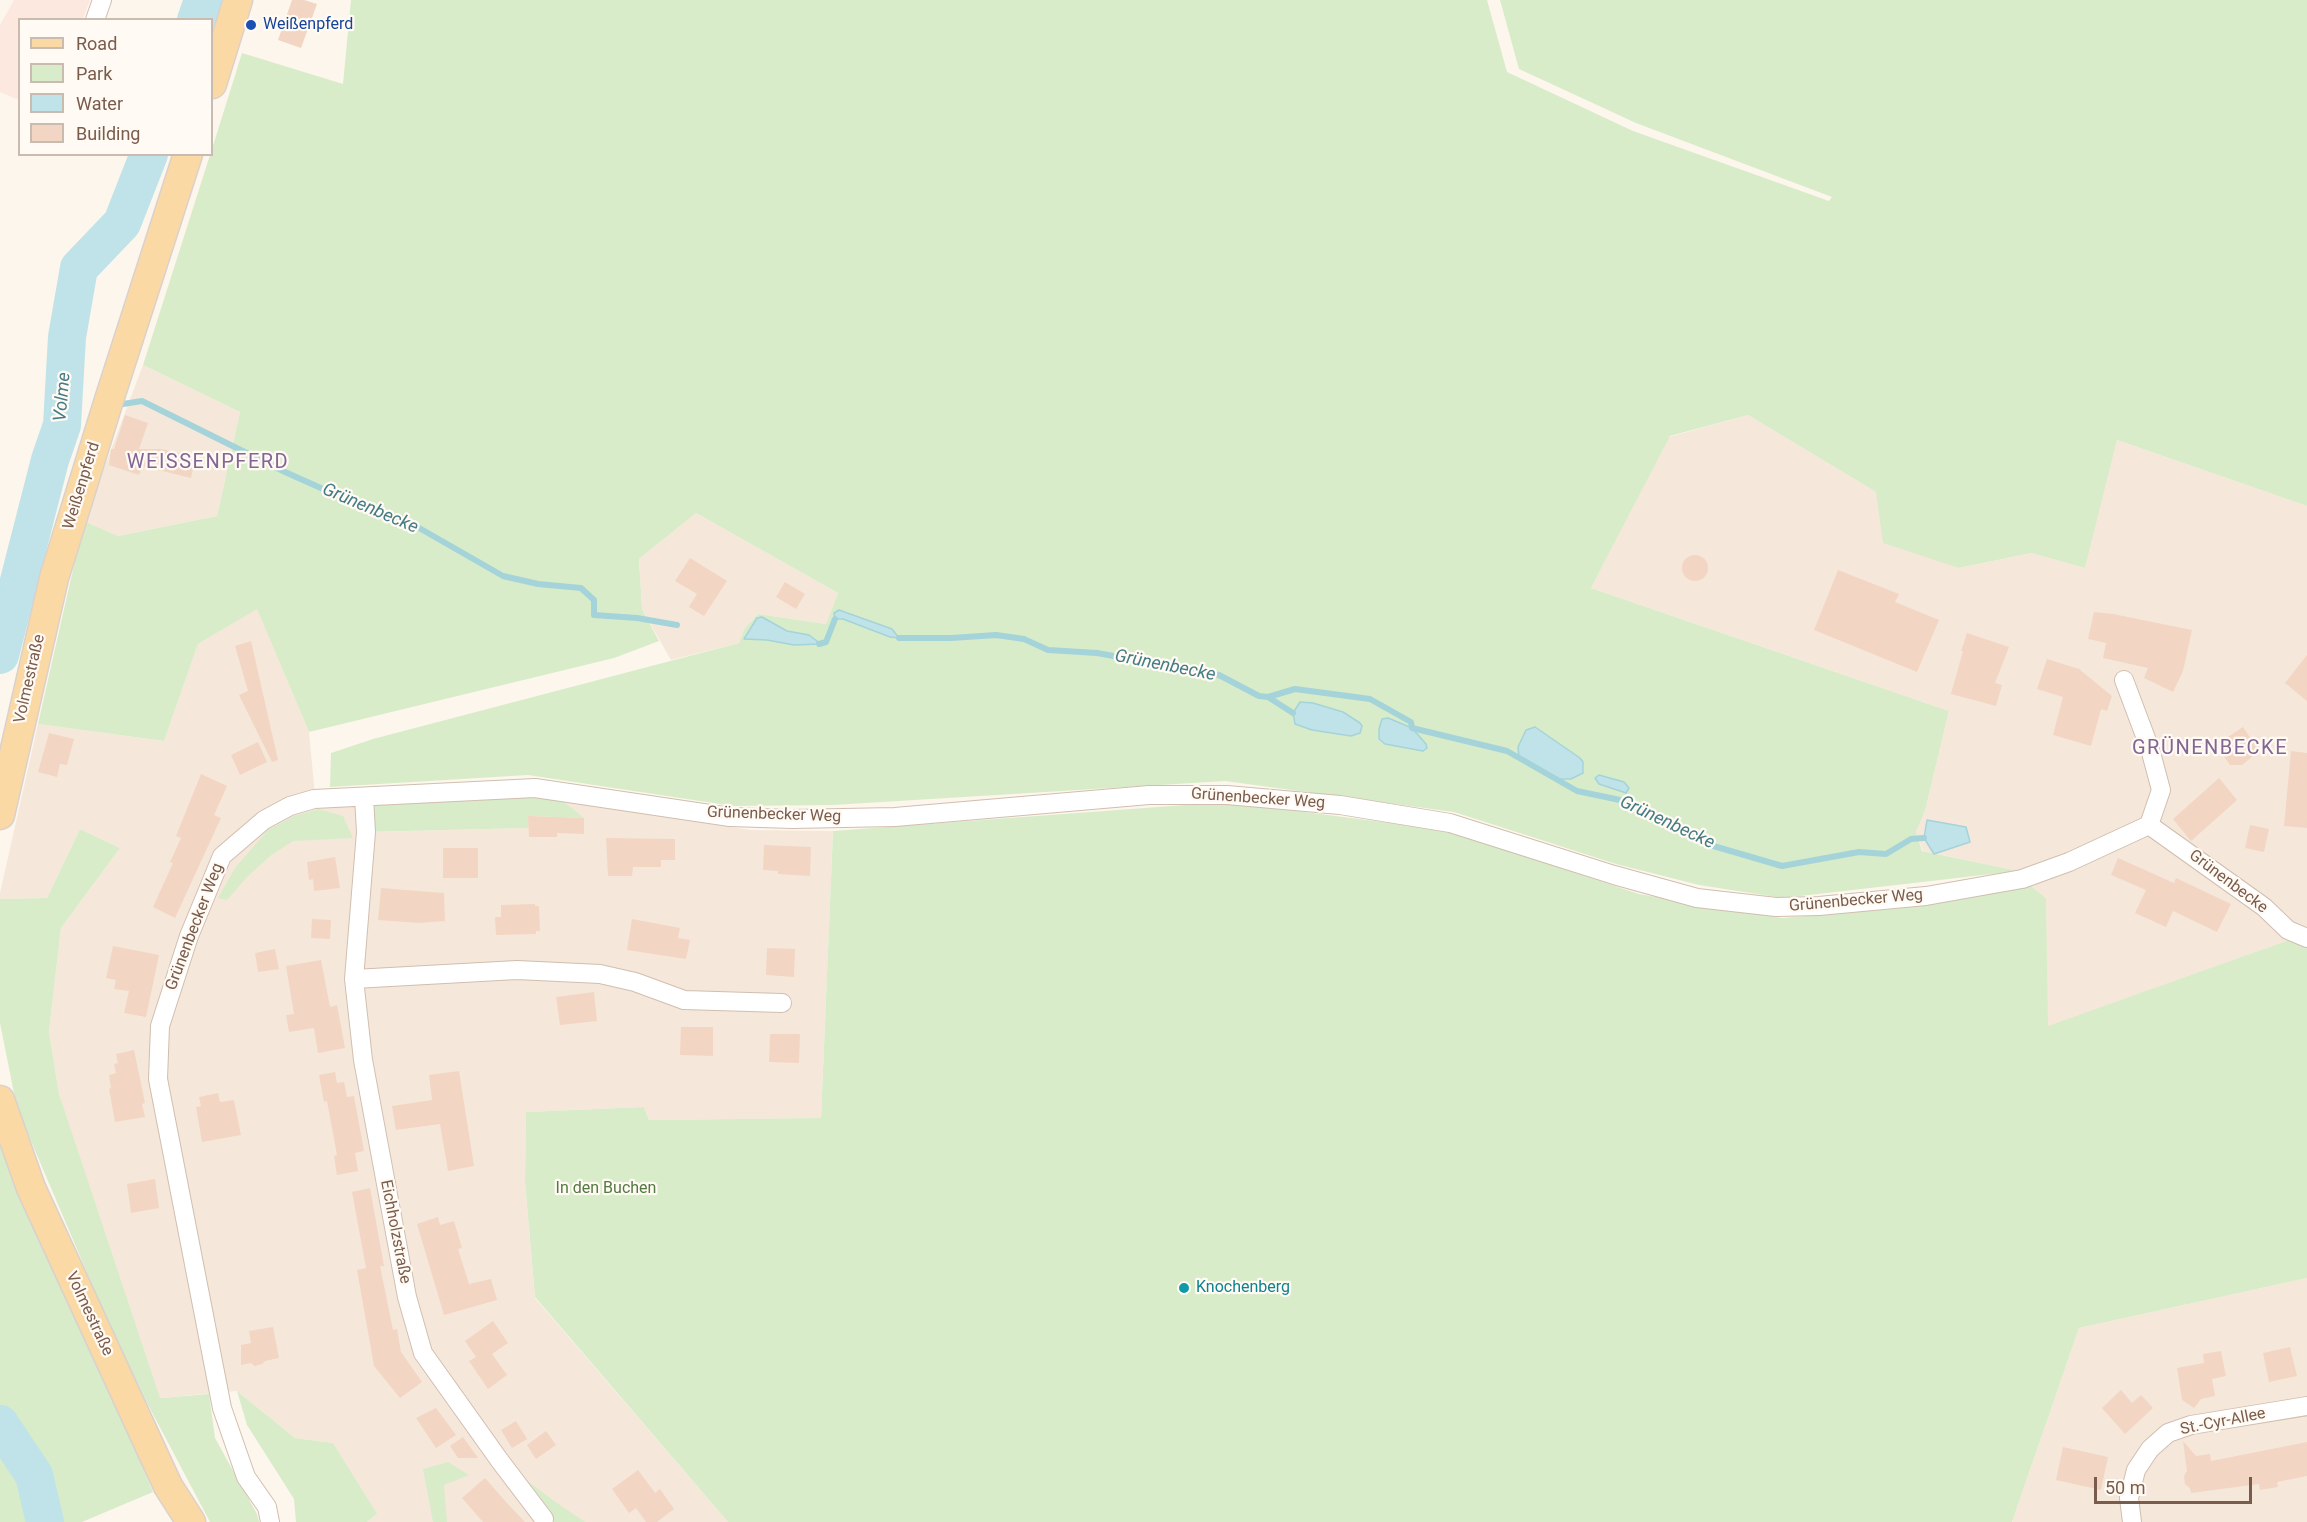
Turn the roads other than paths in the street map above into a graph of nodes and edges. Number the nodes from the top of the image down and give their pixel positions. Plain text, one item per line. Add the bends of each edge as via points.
1 (102, 0) edge
2 (236, 1) edge
3 (96, 18) edge
4 (213, 81) edge
5 (187, 156) edge
6 (54, 578) joint
7 (2124, 680) dead end
8 (364, 797) junction
9 (0, 815) edge
10 (2149, 825) junction
11 (2307, 938) edge
12 (354, 979) junction
13 (782, 1003) dead end
14 (0, 1100) edge
15 (2307, 1406) edge
16 (544, 1519) dead end
17 (191, 1522) edge
18 (270, 1522) edge
19 (2132, 1522) edge

1 - 3 street
2 - 4 main road
5 - 6 main road, Weißenpferd
6 - 9 main road, Volmestraße
7 - 10 street via 2161,790
8 - 10 street, Grünenbecker Weg via 535,788 730,817 792,819 895,817 1149,795 1227,795 1340,805 1450,823 1697,898 1776,907 1926,896 2022,879
8 - 12 street, Eichholzstraße via 366,832
8 - 18 street, Grünenbecker Weg via 314,799 290,807 264,820 222,856 189,936 160,1026 158,1079 222,1408 246,1478 267,1508
10 - 11 street, Grünenbecke via 2264,907 2288,930
12 - 13 street via 517,970 600,974 684,1000
12 - 16 street, Eichholzstraße via 363,1060 407,1297 423,1353
14 - 17 main road, Volmestraße via 31,1188 168,1486
15 - 19 street, St.-Cyr-Allee via 2191,1425 2168,1433 2150,1449 2136,1470 2129,1498

